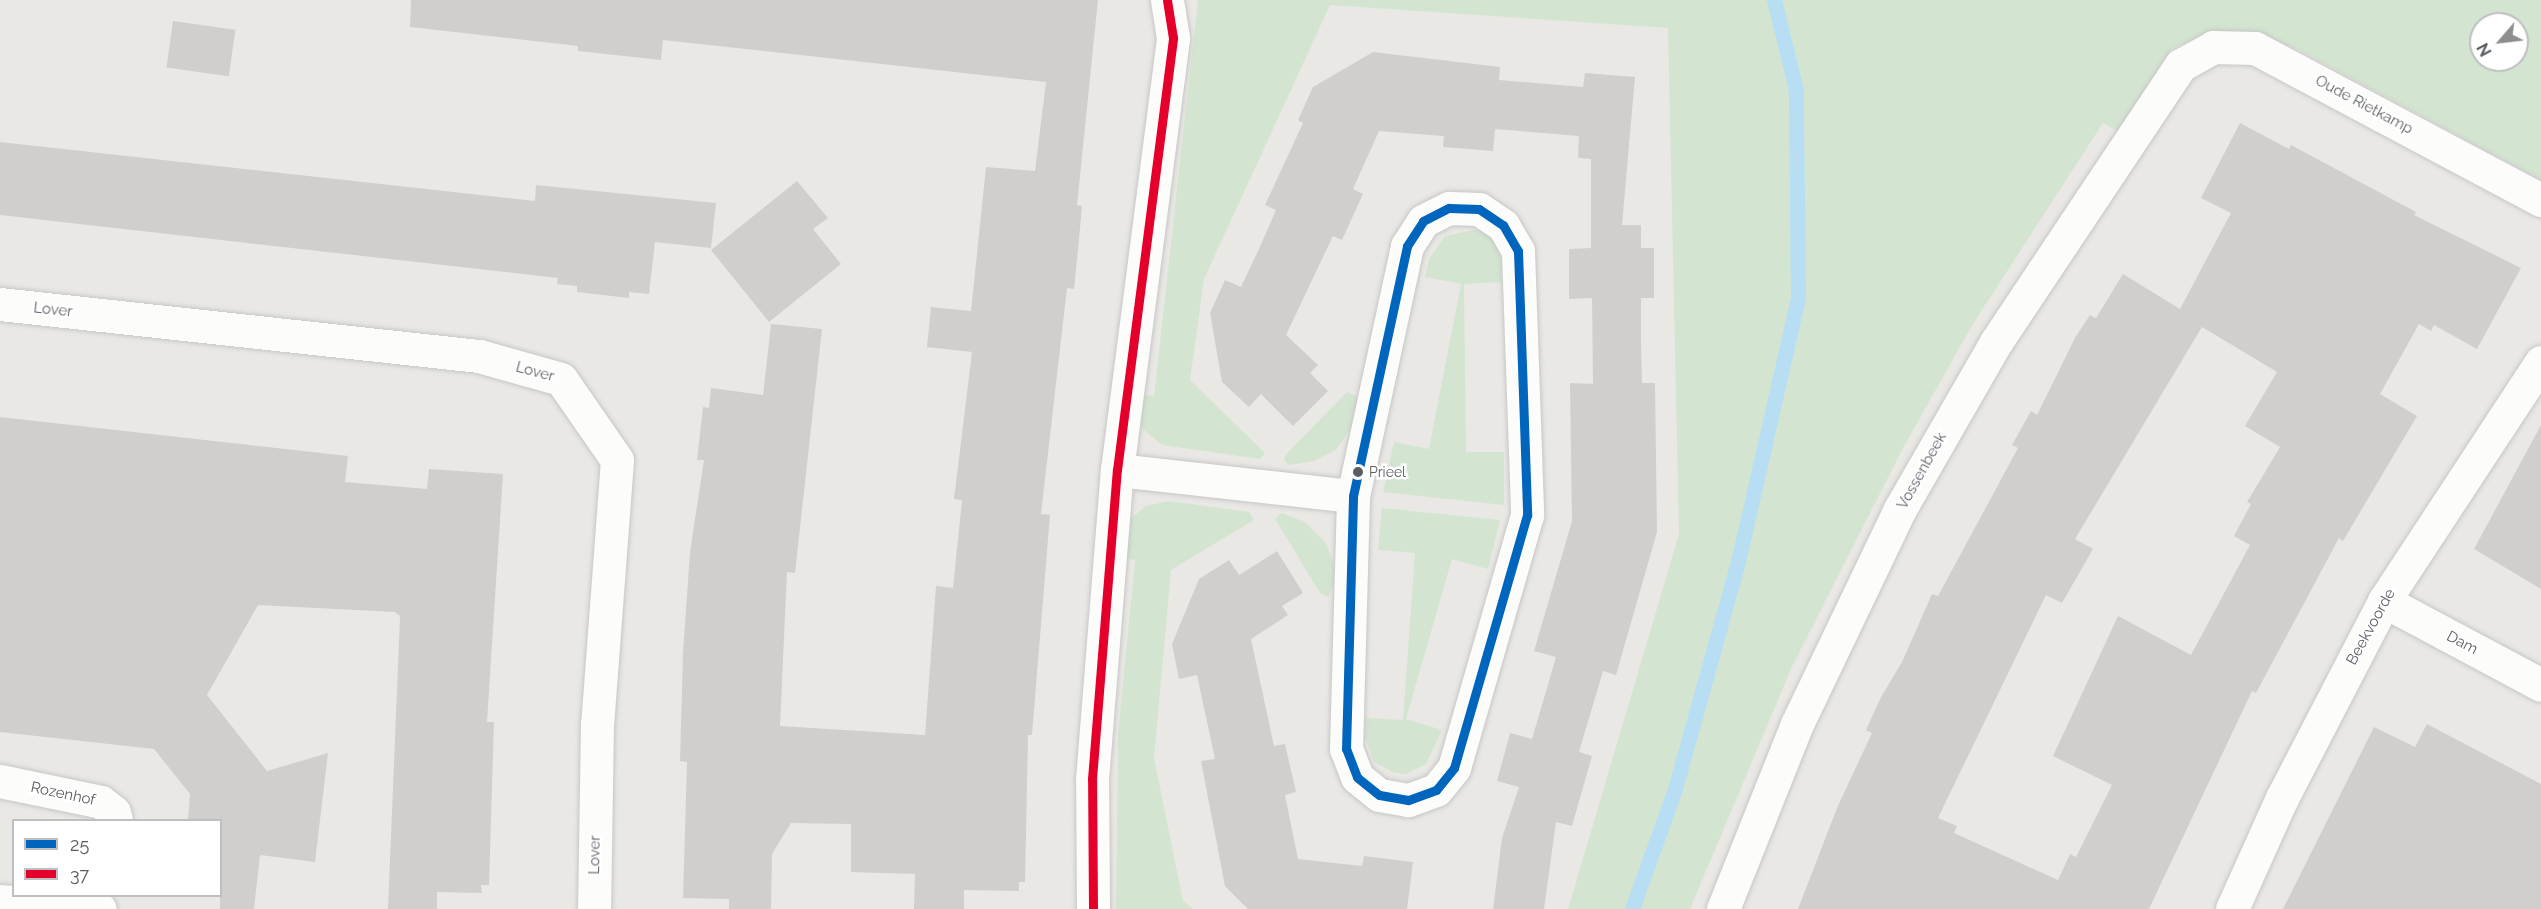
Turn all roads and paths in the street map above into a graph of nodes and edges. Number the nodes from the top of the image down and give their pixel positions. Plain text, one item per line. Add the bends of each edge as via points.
1 (1167, 0) edge
2 (2181, 65) joint
3 (2541, 200) edge
4 (0, 304) edge
5 (2541, 362) edge
6 (1117, 470) junction
7 (1353, 496) junction
8 (2384, 601) junction
9 (2541, 685) edge
10 (0, 781) edge
11 (116, 819) edge
12 (0, 901) edge
13 (100, 909) edge
14 (594, 909) edge
15 (1093, 909) edge
16 (1723, 909) edge
17 (2232, 909) edge

1 - 6 street via 1173,38
2 - 3 street, Oude Rietkamp via 2213,47 2254,48
2 - 16 street, Vossenbeek via 1995,342 1900,509 1797,724
4 - 14 street, Lover via 479,356 561,379 617,460 597,723
5 - 8 street, Beekvoorde
6 - 7 street
6 - 15 street via 1092,778
7 - 7 street via 1407,246 1423,221 1449,208 1479,209 1503,225 1518,250 1527,515 1454,768 1436,790 1408,800 1379,795 1356,777 1346,749
8 - 9 street, Dam
8 - 17 street, Beekvoorde via 2282,798
10 - 11 street, Rozenhof via 101,802 114,812
12 - 13 street

